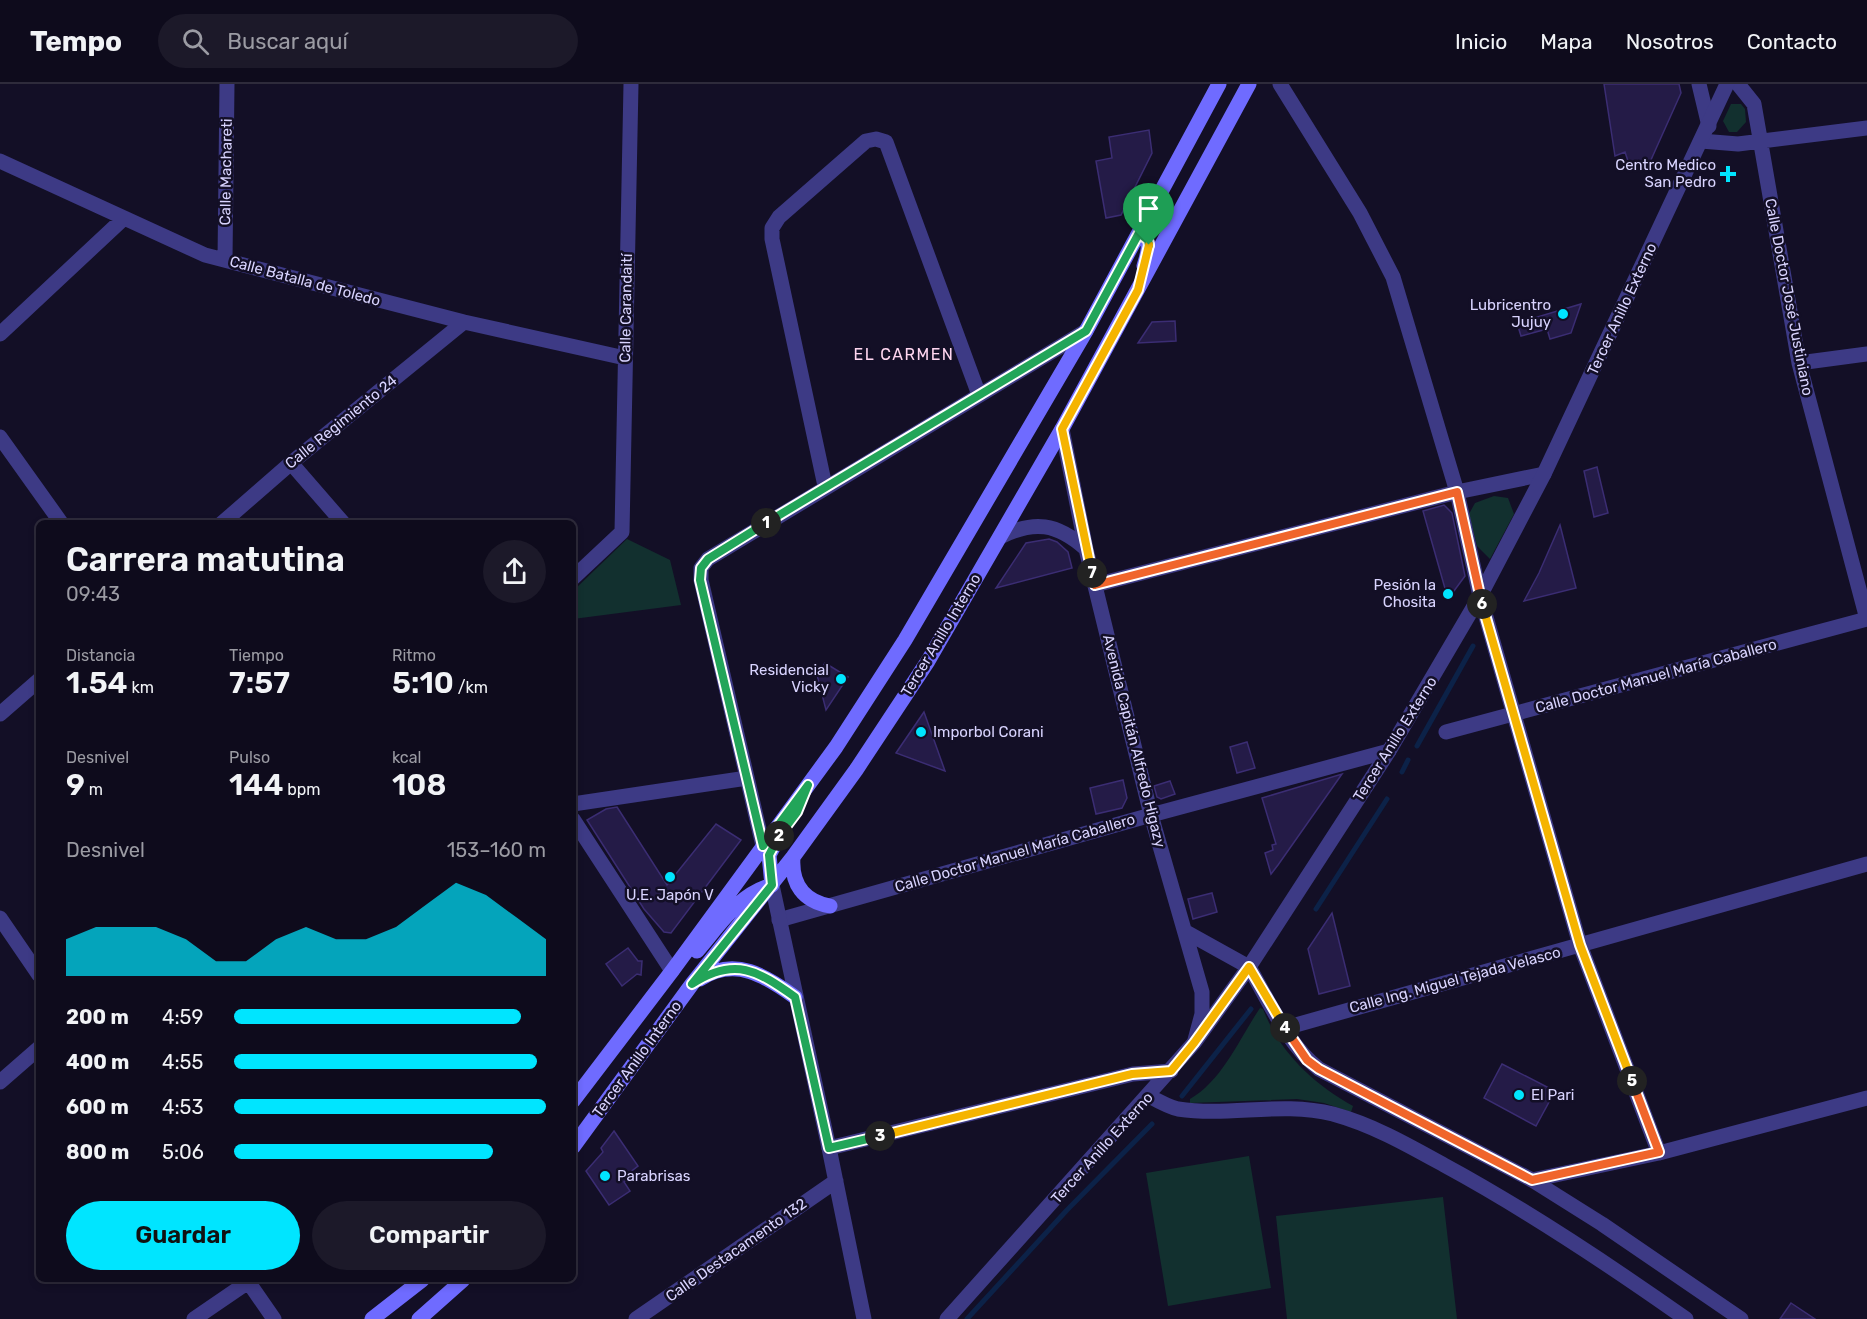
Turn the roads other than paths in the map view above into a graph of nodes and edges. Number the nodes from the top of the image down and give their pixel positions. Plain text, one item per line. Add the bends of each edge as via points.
1 (227, 84) edge
2 (631, 84) edge
3 (1219, 84) edge
4 (1249, 84) edge
5 (1280, 84) edge
6 (1699, 84) edge
7 (1727, 84) edge
8 (1738, 84) edge
9 (1709, 126) junction
10 (1867, 128) edge
11 (1701, 141) junction
12 (1759, 141) junction
13 (1183, 151) junction
14 (0, 161) edge
15 (1184, 204) junction
16 (123, 219) junction
17 (1139, 233) junction
18 (225, 260) junction
19 (1138, 290) junction
20 (464, 322) junction
21 (1086, 331) junction
22 (0, 334) edge
23 (1867, 354) edge
24 (1044, 356) junction
25 (625, 358) junction
26 (1799, 363) junction
27 (1064, 368) junction
28 (979, 395) junction
29 (1062, 429) junction
30 (0, 437) edge
31 (291, 463) junction
32 (1544, 474) junction
33 (825, 486) junction
34 (1457, 492) junction
35 (59, 520) edge
36 (225, 520) edge
37 (341, 520) edge
38 (1000, 537) junction
39 (1086, 549) junction
40 (576, 575) edge
41 (1095, 585) junction
42 (1480, 596) junction
43 (1867, 619) edge
44 (36, 683) edge
45 (0, 714) edge
46 (1513, 714) junction
47 (1446, 732) dead end
48 (1389, 752) junction
49 (747, 778) junction
50 (808, 785) junction
51 (576, 804) edge
52 (1151, 815) junction
53 (576, 824) edge
54 (763, 846) junction
55 (793, 857) junction
56 (1867, 864) edge
57 (772, 885) junction
58 (830, 906) junction
59 (0, 918) edge
60 (779, 920) junction
61 (1186, 932) junction
62 (1580, 945) junction
63 (1249, 967) junction
64 (36, 971) edge
65 (672, 972) junction
66 (692, 984) junction
67 (655, 991) junction
68 (795, 997) junction
69 (1285, 1028) junction
70 (1194, 1043) junction
71 (36, 1051) edge
72 (1171, 1071) junction
73 (0, 1082) edge
74 (1149, 1096) junction
75 (576, 1097) edge
76 (1867, 1098) edge
77 (576, 1143) edge
78 (829, 1148) junction
79 (1659, 1152) junction
80 (1532, 1180) junction
81 (836, 1181) junction
82 (246, 1282) edge
83 (250, 1282) edge
84 (419, 1282) edge
85 (461, 1282) edge
86 (194, 1319) edge
87 (274, 1319) edge
88 (372, 1319) edge
89 (419, 1319) edge
90 (636, 1319) edge
91 (864, 1319) edge
92 (947, 1319) edge
93 (1686, 1319) edge
94 (1741, 1319) edge

1 - 18 street, Calle Machareti
2 - 25 street, Calle Carandaití
3 - 13 main road, Tercer Anillo Interno
4 - 15 main road, Tercer Anillo Interno
5 - 34 street via 1360,213 1393,277
6 - 9 street
7 - 9 street, Tercer Anillo Externo
8 - 12 street, Calle Doctor José Justiniano via 1754,104
9 - 11 street, Tercer Anillo Externo
10 - 12 street
11 - 12 street
11 - 32 street, Tercer Anillo Externo
12 - 26 street, Calle Doctor José Justiniano
13 - 15 main road via 1172,193
13 - 17 main road, Tercer Anillo Interno
14 - 16 street, Calle Batalla de Toledo
15 - 19 main road, Tercer Anillo Interno
16 - 18 street, Calle Batalla de Toledo
16 - 22 street
17 - 19 main road via 1149,245
17 - 21 main road, Tercer Anillo Interno
18 - 20 street, Calle Batalla de Toledo
19 - 29 main road, Tercer Anillo Interno
20 - 25 street, Calle Batalla de Toledo
20 - 31 street, Calle Regimiento 24
21 - 24 street
21 - 27 main road, Tercer Anillo Interno
23 - 26 street
24 - 27 street via 1057,357
24 - 28 street
25 - 40 street, Calle Carandaití via 622,532
26 - 43 street, Calle Doctor José Justiniano
27 - 50 main road, Tercer Anillo Interno via 905,640
28 - 33 street
28 - 33 street via 886,142 866,141 779,217 772,228
29 - 38 main road, Tercer Anillo Interno
29 - 39 street, Avenida Capitán Alfredo Higazy
30 - 35 street
31 - 36 street, Calle Regimiento 24
31 - 37 street
32 - 34 street
32 - 42 street, Tercer Anillo Externo
33 - 49 street via 708,559 701,568 700,580
34 - 41 street
34 - 42 street
38 - 39 street via 1017,529 1055,528
38 - 55 main road, Tercer Anillo Interno via 928,661
39 - 41 street, Avenida Capitán Alfredo Higazy
41 - 52 street, Avenida Capitán Alfredo Higazy
42 - 46 street
42 - 48 street, Tercer Anillo Externo
43 - 46 street, Calle Doctor Manuel María Caballero
44 - 45 street
46 - 47 street, Calle Doctor Manuel María Caballero
46 - 62 street
48 - 52 street, Calle Doctor Manuel María Caballero
48 - 63 street, Tercer Anillo Externo
49 - 51 street
49 - 54 street
50 - 54 main road, Tercer Anillo Interno
50 - 57 main road via 797,812 769,855
52 - 58 street, Calle Doctor Manuel María Caballero
52 - 61 street, Avenida Capitán Alfredo Higazy
53 - 65 street
54 - 65 main road, Tercer Anillo Interno
55 - 57 main road, Tercer Anillo Interno
55 - 58 main road via 792,871 804,896
56 - 62 street, Calle Ing. Miguel Tejada Velasco
57 - 60 street
57 - 66 main road, Tercer Anillo Interno
57 - 67 main road via 747,896 678,975
58 - 60 street, Calle Doctor Manuel María Caballero
59 - 64 street
60 - 68 street
61 - 63 street
61 - 70 street, Avenida Capitán Alfredo Higazy via 1202,992 1202,1014
62 - 69 street, Calle Ing. Miguel Tejada Velasco
62 - 79 street
63 - 69 street
63 - 70 street, Tercer Anillo Externo
65 - 67 main road, Tercer Anillo Interno
66 - 68 main road via 710,972 730,968 751,970
66 - 77 main road, Tercer Anillo Interno
67 - 75 main road, Tercer Anillo Interno
68 - 78 street
69 - 80 street via 1307,1060 1319,1069
70 - 72 street, Tercer Anillo Externo
71 - 73 street
72 - 74 street, Tercer Anillo Externo
72 - 78 street via 1132,1074
74 - 92 street, Tercer Anillo Externo
74 - 93 street via 1176,1108 1202,1111 1293,1107 1370,1125 1512,1201
76 - 79 street
78 - 81 street
79 - 80 street
80 - 94 street
81 - 90 street, Calle Destacamento 132
81 - 91 street
82 - 86 street
83 - 87 street
84 - 88 main road
85 - 89 main road

